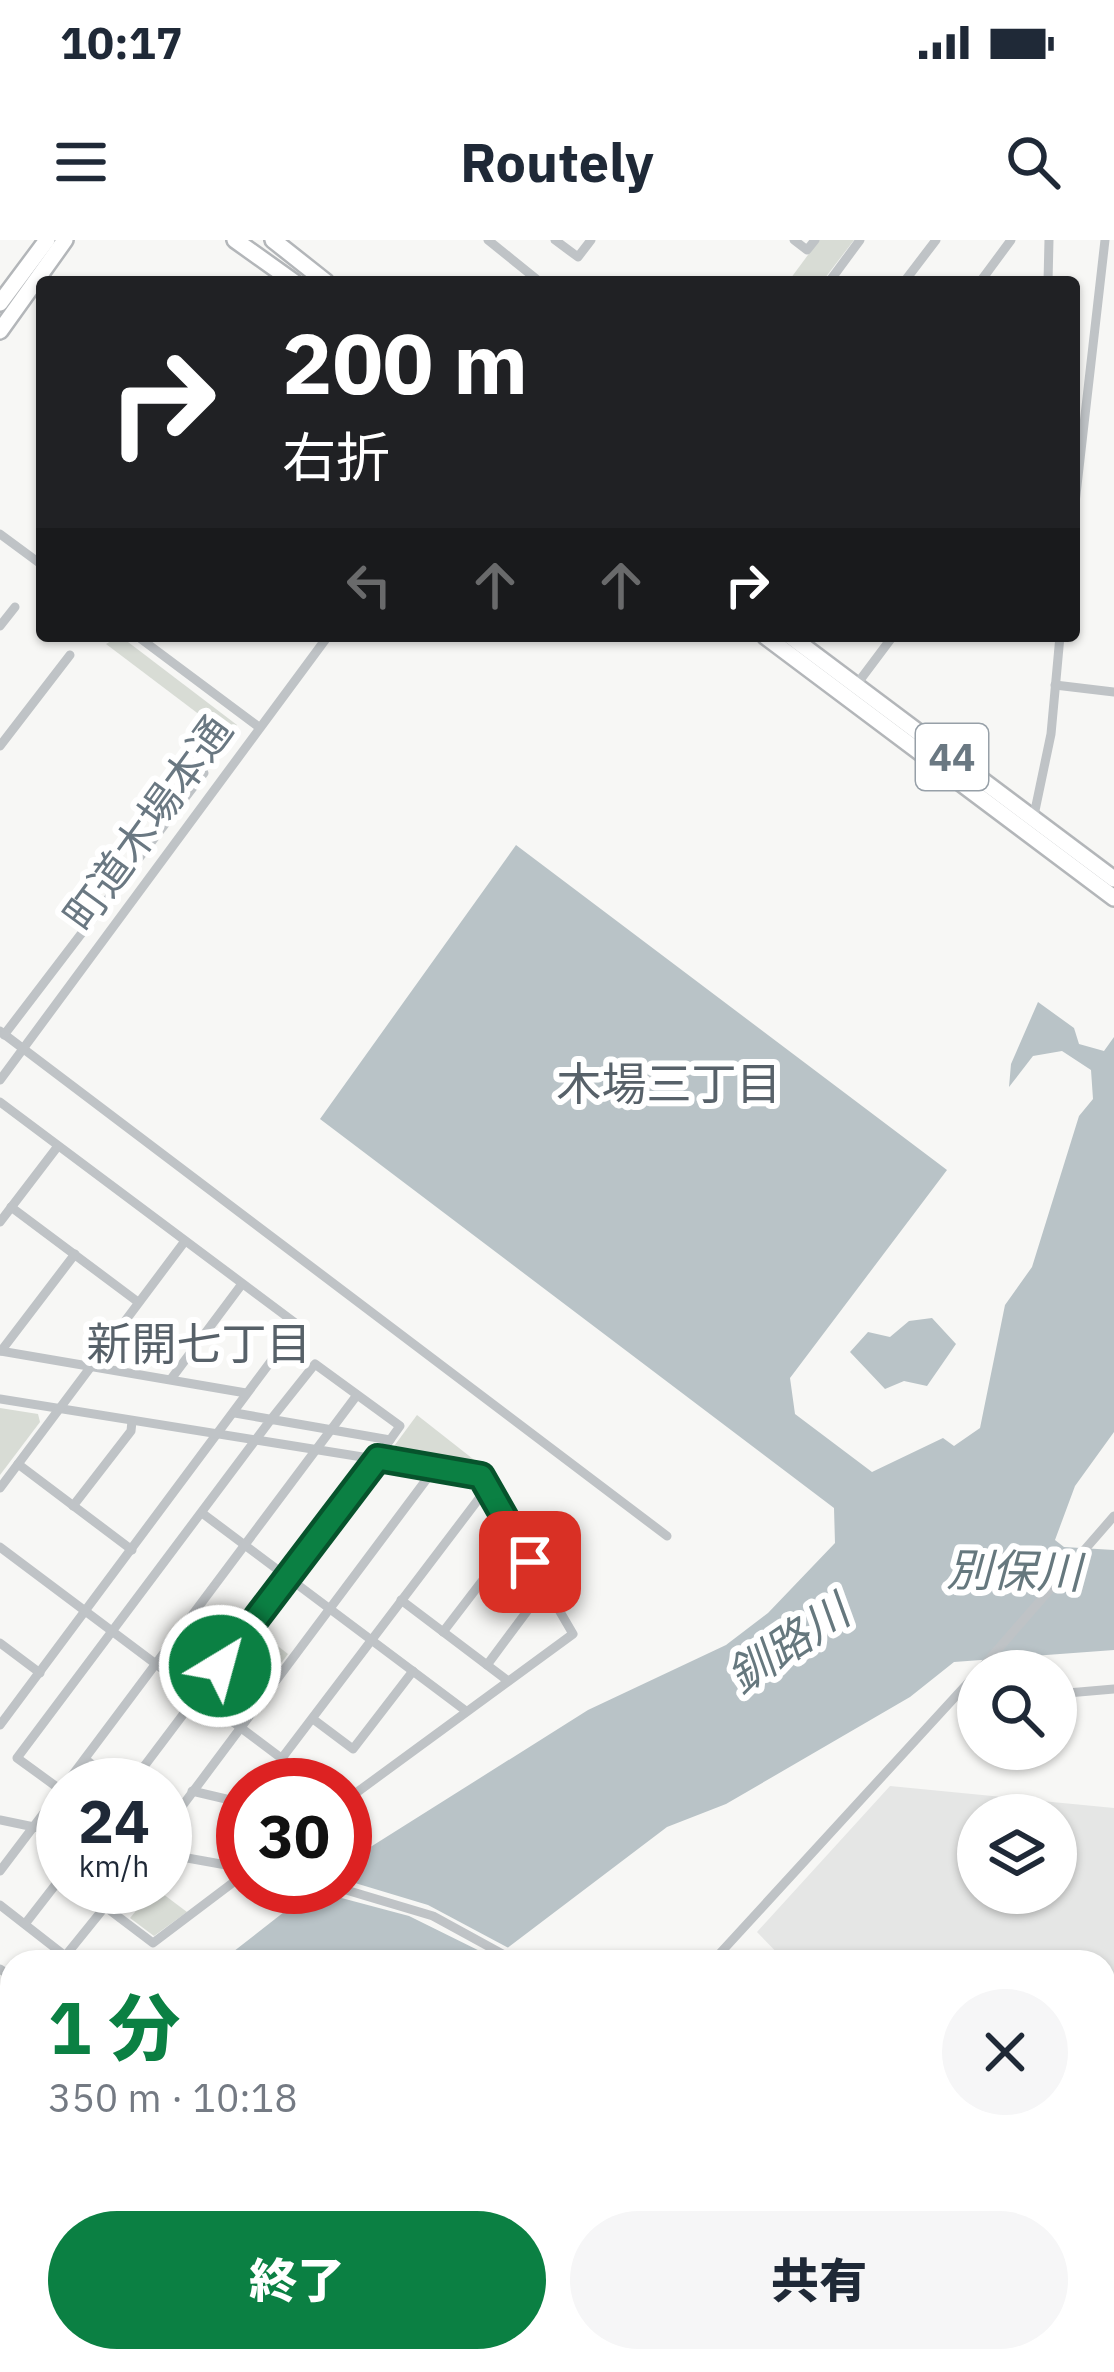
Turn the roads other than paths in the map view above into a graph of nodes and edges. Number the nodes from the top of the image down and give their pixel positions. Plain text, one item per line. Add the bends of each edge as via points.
1 (47, 240) edge
2 (65, 240) edge
3 (235, 240) edge
4 (273, 240) edge
5 (488, 240) edge
6 (515, 240) edge
7 (556, 240) edge
8 (591, 240) edge
9 (794, 240) edge
10 (815, 240) edge
11 (860, 240) edge
12 (936, 240) edge
13 (1010, 240) edge
14 (1049, 240) edge
15 (1105, 240) edge
16 (506, 253) junction
17 (286, 276) edge
18 (318, 276) edge
19 (534, 276) edge
20 (833, 276) edge
21 (909, 276) edge
22 (984, 276) edge
23 (1048, 276) edge
24 (1099, 288) junction
25 (1114, 290) edge
26 (9, 294) edge
27 (0, 331) edge
28 (1080, 458) edge
29 (0, 534) edge
30 (36, 561) edge
31 (15, 608) dead end
32 (0, 626) edge
33 (145, 642) edge
34 (323, 642) edge
35 (789, 642) edge
36 (888, 642) edge
37 (1059, 642) edge
38 (70, 655) dead end
39 (1055, 685) junction
40 (851, 691) junction
41 (1114, 692) edge
42 (259, 727) junction
43 (0, 746) edge
44 (204, 772) dead end
45 (1030, 825) junction
46 (1114, 879) edge
47 (1114, 898) edge
48 (2, 1033) edge
49 (24, 1050) junction
50 (0, 1080) edge
51 (0, 1102) edge
52 (58, 1146) junction
53 (11, 1207) junction
54 (0, 1222) edge
55 (185, 1241) junction
56 (75, 1255) junction
57 (242, 1284) junction
58 (138, 1302) junction
59 (1, 1351) edge
60 (91, 1367) junction
61 (171, 1379) junction
62 (246, 1393) junction
63 (357, 1395) junction
64 (0, 1399) edge
65 (58, 1409) junction
66 (236, 1413) junction
67 (272, 1418) junction
68 (132, 1421) junction
69 (331, 1428) junction
70 (219, 1433) junction
71 (258, 1438) junction
72 (390, 1440) junction
73 (318, 1447) junction
74 (378, 1458) junction
75 (18, 1464) junction
76 (435, 1468) junction
77 (0, 1488) edge
78 (487, 1488) junction
79 (74, 1506) junction
80 (202, 1513) junction
81 (1114, 1516) edge
82 (667, 1536) dead end
83 (515, 1538) junction
84 (245, 1545) junction
85 (0, 1546) edge
86 (132, 1550) junction
87 (287, 1575) junction
88 (545, 1587) junction
89 (401, 1600) junction
90 (329, 1608) junction
91 (87, 1611) junction
92 (112, 1632) junction
93 (443, 1632) junction
94 (371, 1639) junction
95 (0, 1642) edge
96 (998, 1650) edge
97 (155, 1663) junction
98 (487, 1665) junction
99 (413, 1671) junction
100 (40, 1673) junction
101 (508, 1681) junction
102 (1114, 1689) edge
103 (1077, 1692) edge
104 (957, 1695) edge
105 (198, 1696) junction
106 (466, 1711) junction
107 (313, 1719) junction
108 (0, 1725) edge
109 (241, 1727) junction
110 (86, 1758) edge
111 (151, 1758) edge
112 (282, 1758) joint
113 (36, 1770) edge
114 (372, 1781) edge
115 (192, 1791) joint
116 (216, 1796) edge
117 (0, 1820) edge
118 (36, 1824) edge
119 (34, 1827) junction
120 (0, 1871) edge
121 (216, 1893) edge
122 (372, 1898) edge
123 (0, 1905) edge
124 (36, 1910) edge
125 (192, 1912) edge
126 (100, 1914) edge
127 (115, 1914) edge
128 (190, 1914) edge
129 (25, 1924) junction
130 (58, 1950) edge
131 (76, 1950) edge
132 (496, 1950) edge
133 (723, 1950) edge

1 - 26 highway
2 - 26 highway
3 - 17 highway
4 - 18 highway
5 - 16 street
6 - 16 street
7 - 8 street via 578,257
9 - 10 street via 807,250
11 - 20 street
12 - 21 street
13 - 22 street
14 - 23 street
15 - 24 street
16 - 19 street
24 - 25 street
24 - 28 street
26 - 27 highway
29 - 30 street
31 - 32 street
33 - 42 street
34 - 42 street, 町道木場本通
35 - 40 highway, 44
36 - 40 street
37 - 39 street
38 - 43 street
39 - 41 street
39 - 45 street
40 - 45 highway, 44
42 - 49 street, 町道木場本通
44 - 48 street
45 - 46 highway, 44
45 - 47 highway, 44
48 - 49 street
49 - 50 street, 町道木場本通
49 - 82 street
51 - 52 street
52 - 53 street
52 - 55 street
53 - 54 street
53 - 56 street
55 - 57 street
55 - 58 street
56 - 58 street
56 - 59 street
57 - 61 street
57 - 62 street via 298,1325
58 - 60 street
59 - 60 street
60 - 61 street
60 - 65 street
61 - 62 street
62 - 66 street
63 - 67 street via 315,1364
63 - 69 street
63 - 72 street via 400,1426
64 - 65 street
65 - 68 street
65 - 75 street
66 - 67 street
66 - 70 street
67 - 69 street
67 - 71 street
68 - 70 street
68 - 79 street
69 - 72 street
69 - 73 street
70 - 71 street
70 - 86 street
71 - 73 street
71 - 80 street
72 - 74 street
73 - 74 street
73 - 84 street
74 - 76 street
74 - 87 street
75 - 77 street
75 - 79 street
76 - 78 street via 481,1476
76 - 90 street
78 - 83 street
78 - 89 street
79 - 86 street
80 - 84 street
80 - 92 street
81 - 96 street
83 - 88 street
83 - 93 street
84 - 87 street
84 - 97 street
85 - 91 street
86 - 91 street
87 - 90 street
87 - 105 street
88 - 98 street
88 - 101 street via 573,1634
89 - 93 street
89 - 94 street
90 - 94 street
90 - 109 street
91 - 92 street
91 - 100 street
92 - 97 street
92 - 113 street via 17,1758
93 - 98 street
94 - 99 street
94 - 107 street
95 - 100 street
97 - 105 street
97 - 110 street
98 - 101 street
99 - 106 street
99 - 107 street via 353,1749
100 - 108 street
101 - 106 street
102 - 103 street
104 - 133 street
105 - 109 street
105 - 111 street
106 - 114 street
107 - 112 street
109 - 112 street
109 - 115 street
115 - 116 street
117 - 119 street
118 - 119 street
119 - 120 street
121 - 125 street
122 - 132 street via 433,1916
123 - 129 street
124 - 129 street
126 - 131 street
127 - 128 street via 153,1943
129 - 130 street

